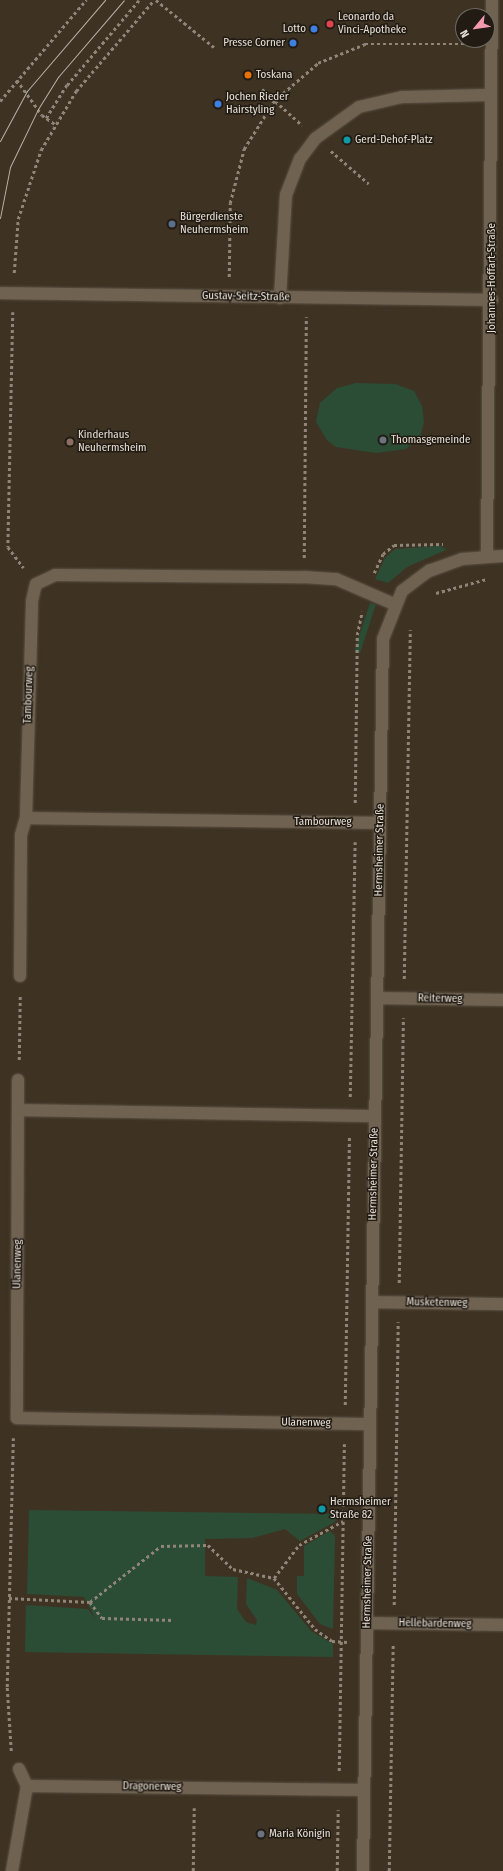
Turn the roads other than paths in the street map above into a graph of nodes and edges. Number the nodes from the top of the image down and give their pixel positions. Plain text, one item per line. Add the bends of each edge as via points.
1 (492, 0) edge
2 (491, 95) junction
3 (0, 293) edge
4 (280, 298) junction
5 (492, 300) junction
6 (503, 556) edge
7 (487, 557) junction
8 (394, 604) junction
9 (26, 818) junction
10 (380, 823) junction
11 (20, 976) road end
12 (377, 998) junction
13 (503, 1000) edge
14 (18, 1080) road end
15 (20, 1110) junction
16 (375, 1116) junction
17 (372, 1302) junction
18 (503, 1304) edge
19 (370, 1424) junction
20 (368, 1623) junction
21 (503, 1625) edge
22 (20, 1769) road end
23 (27, 1786) junction
24 (364, 1790) junction
25 (12, 1871) edge
26 (363, 1871) edge

1 - 2 street, Johannes-Hoffart-Straße
2 - 4 street via 402,97 359,107 316,138 300,160 286,195
2 - 5 street, Johannes-Hoffart-Straße
3 - 4 street, Gustav-Seitz-Straße
4 - 5 street, Gustav-Seitz-Straße
5 - 7 street, Johannes-Hoffart-Straße
6 - 7 street, Hermsheimer Straße
7 - 8 street, Hermsheimer Straße via 462,559 429,571 402,591
8 - 9 street, Tambourweg via 336,579 304,577 55,575 36,584 32,601
8 - 10 street, Hermsheimer Straße via 383,639
9 - 10 street, Tambourweg
9 - 11 street via 21,835
10 - 12 street, Hermsheimer Straße
12 - 13 street, Reiterweg
12 - 16 street, Hermsheimer Straße
14 - 15 street, Ulanenweg
15 - 16 street
15 - 19 street, Ulanenweg via 17,1418
16 - 17 street, Hermsheimer Straße
17 - 18 street, Musketenweg
17 - 19 street, Hermsheimer Straße
19 - 20 street, Hermsheimer Straße
20 - 21 street, Hellebardenweg
20 - 24 street, Hermsheimer Straße
22 - 23 street
23 - 24 street, Dragonerweg
23 - 25 street
24 - 26 street, Hermsheimer Straße

